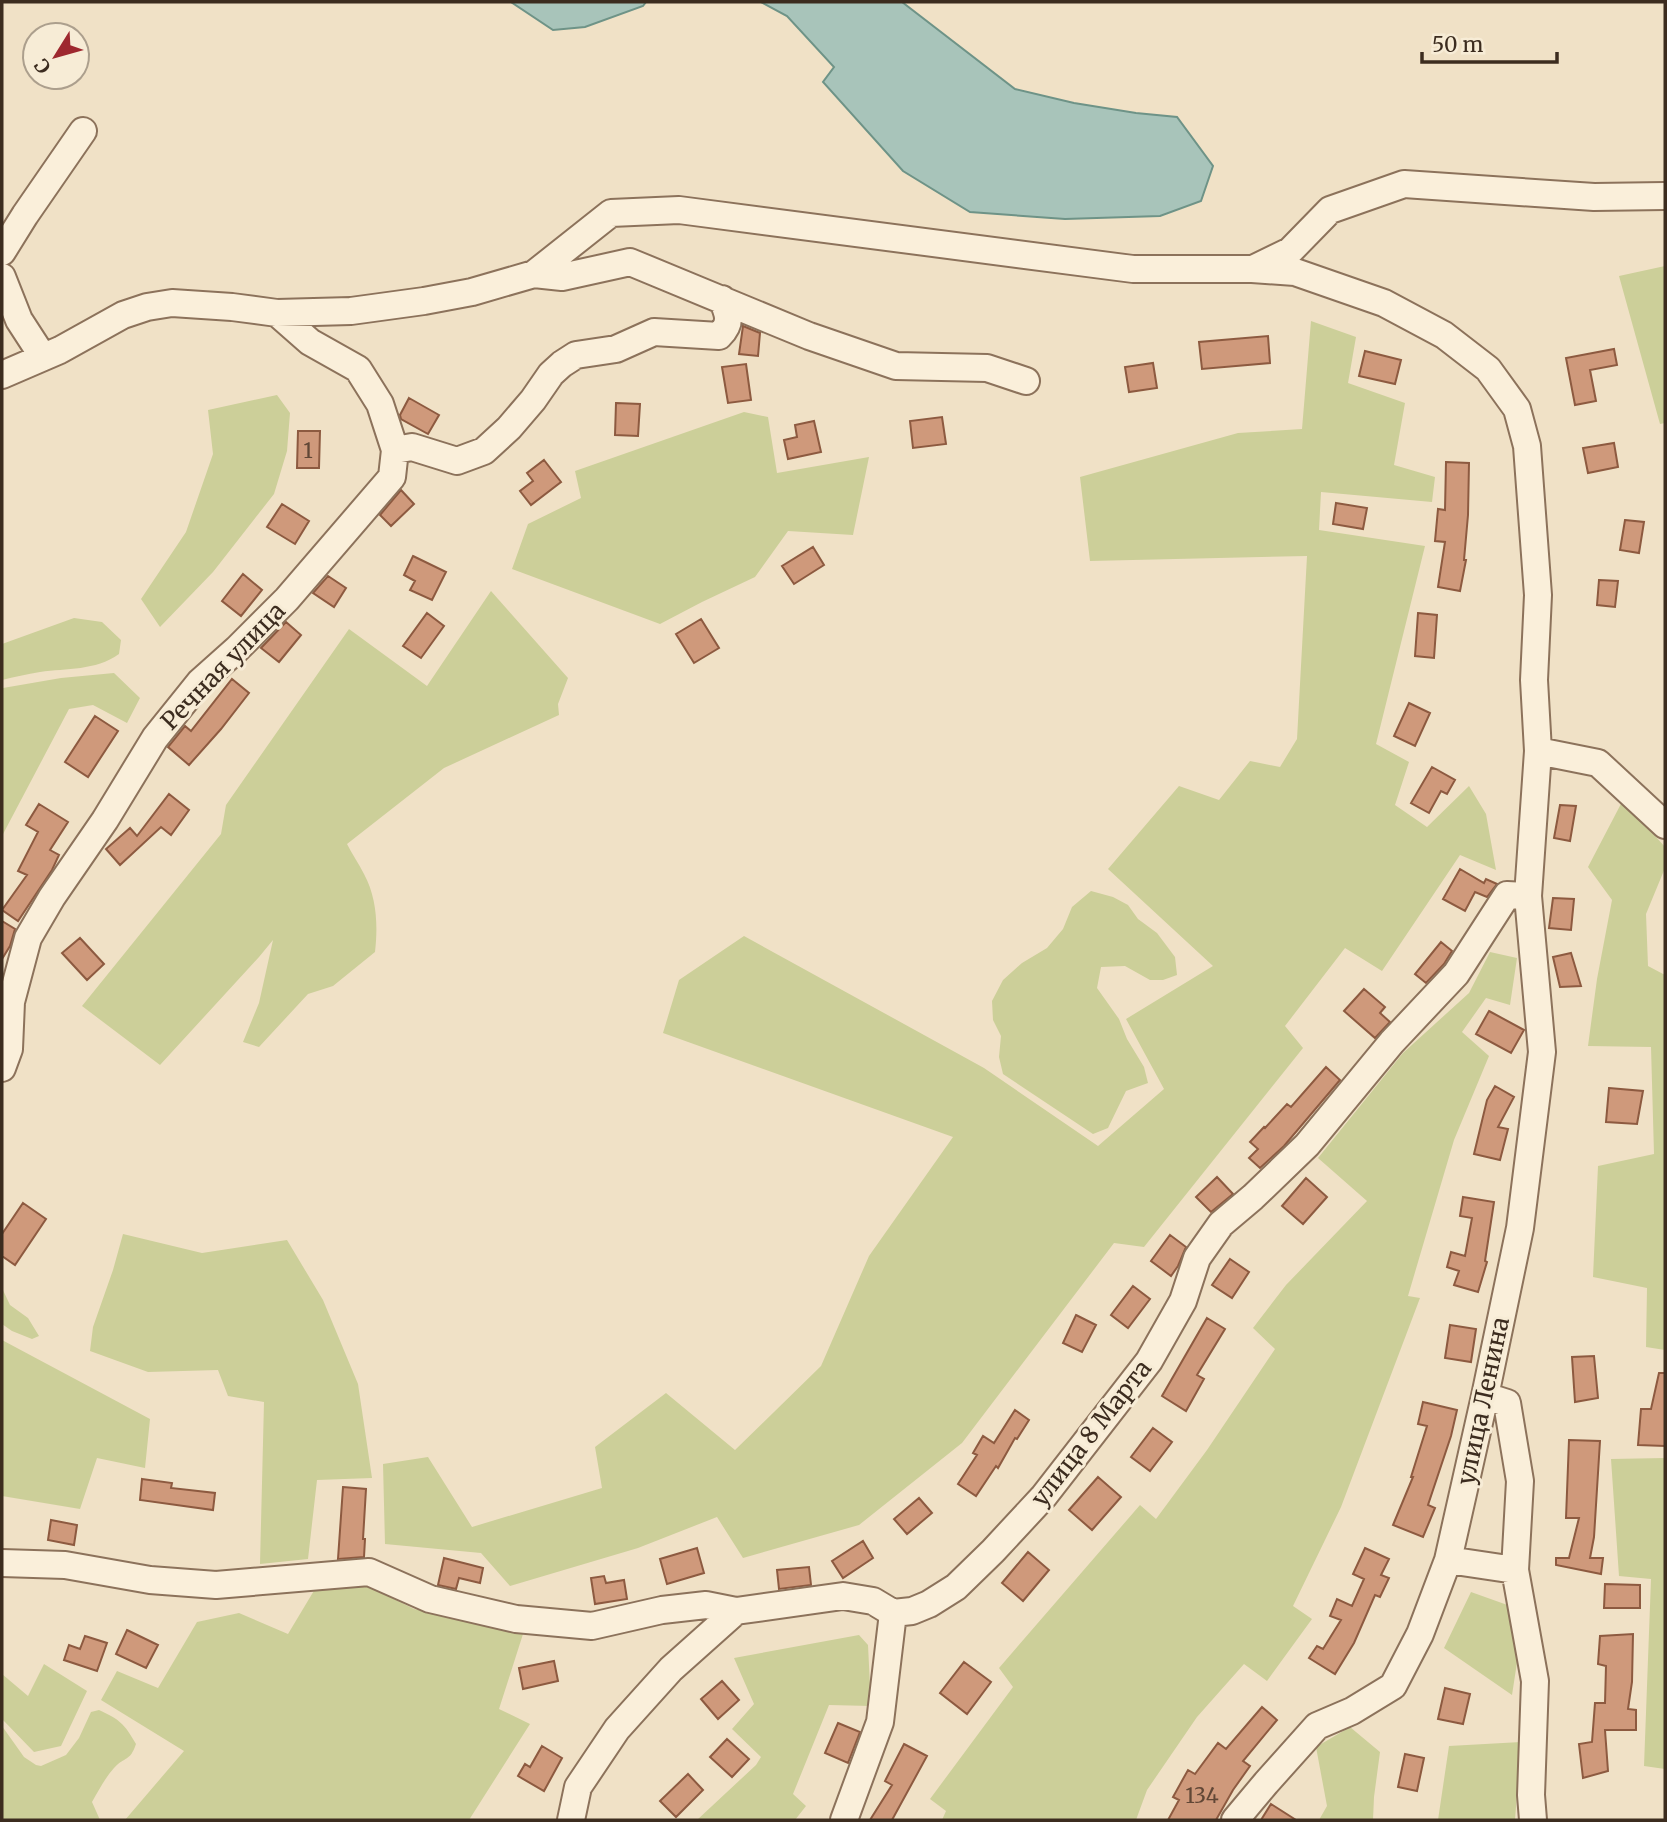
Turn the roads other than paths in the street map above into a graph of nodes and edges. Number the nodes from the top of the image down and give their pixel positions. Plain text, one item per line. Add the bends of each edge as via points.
1 (83, 131) dead end
2 (1665, 196) edge
3 (2, 252) edge
4 (1252, 269) junction
5 (534, 274) junction
6 (2, 277) edge
7 (722, 299) junction
8 (277, 313) junction
9 (43, 357) junction
10 (2, 375) edge
11 (1026, 381) dead end
12 (395, 450) junction
13 (1538, 751) junction
14 (1665, 825) edge
15 (1528, 895) junction
16 (2, 1068) edge
17 (1485, 1396) junction
18 (1448, 1560) junction
19 (2, 1563) edge
20 (1515, 1570) junction
21 (736, 1611) junction
22 (892, 1613) junction
23 (571, 1820) edge
24 (844, 1820) edge
25 (1236, 1820) edge
26 (1533, 1820) edge

1 - 3 street
2 - 4 street via 1594,197 1404,184 1330,210 1290,251
4 - 5 street, улица Ленина via 1133,269 678,210 611,214
4 - 13 street, улица Ленина via 1295,272 1396,309 1444,335 1488,369 1517,409 1527,446 1538,595 1534,680
5 - 7 street via 562,277 630,262
5 - 8 street via 424,301 351,311
6 - 9 street via 19,320
7 - 11 street via 895,366 987,368
7 - 12 street via 729,315 719,336 654,332 616,349 576,355 551,374 509,428 484,451 457,461 412,447
8 - 9 street via 172,303 147,307 122,315
8 - 12 street via 310,342 358,369 380,404
9 - 10 street
12 - 16 street, Речная улица via 392,477 287,599 200,682 155,738 52,897 28,938 11,1002 9,1049
13 - 14 street via 1598,763
13 - 15 street, улица Ленина
15 - 17 street, улица Ленина via 1542,1052 1520,1228
15 - 22 street, улица 8 Марта via 1507,895 1456,974 1392,1042 1307,1145 1221,1224 1197,1258 1183,1301 1149,1362 1044,1496 956,1587 912,1611
17 - 18 street, улица Ленина
17 - 20 street via 1507,1403 1510,1416 1520,1481
18 - 20 street
18 - 25 street, улица Ленина via 1420,1634 1393,1686 1317,1726
19 - 21 street via 65,1565 150,1580 216,1585 369,1572 430,1600 516,1619 592,1626 706,1605
20 - 26 street via 1535,1681
21 - 22 street via 844,1596 873,1601
21 - 23 street via 671,1669 617,1729 578,1787
22 - 24 street via 880,1722

